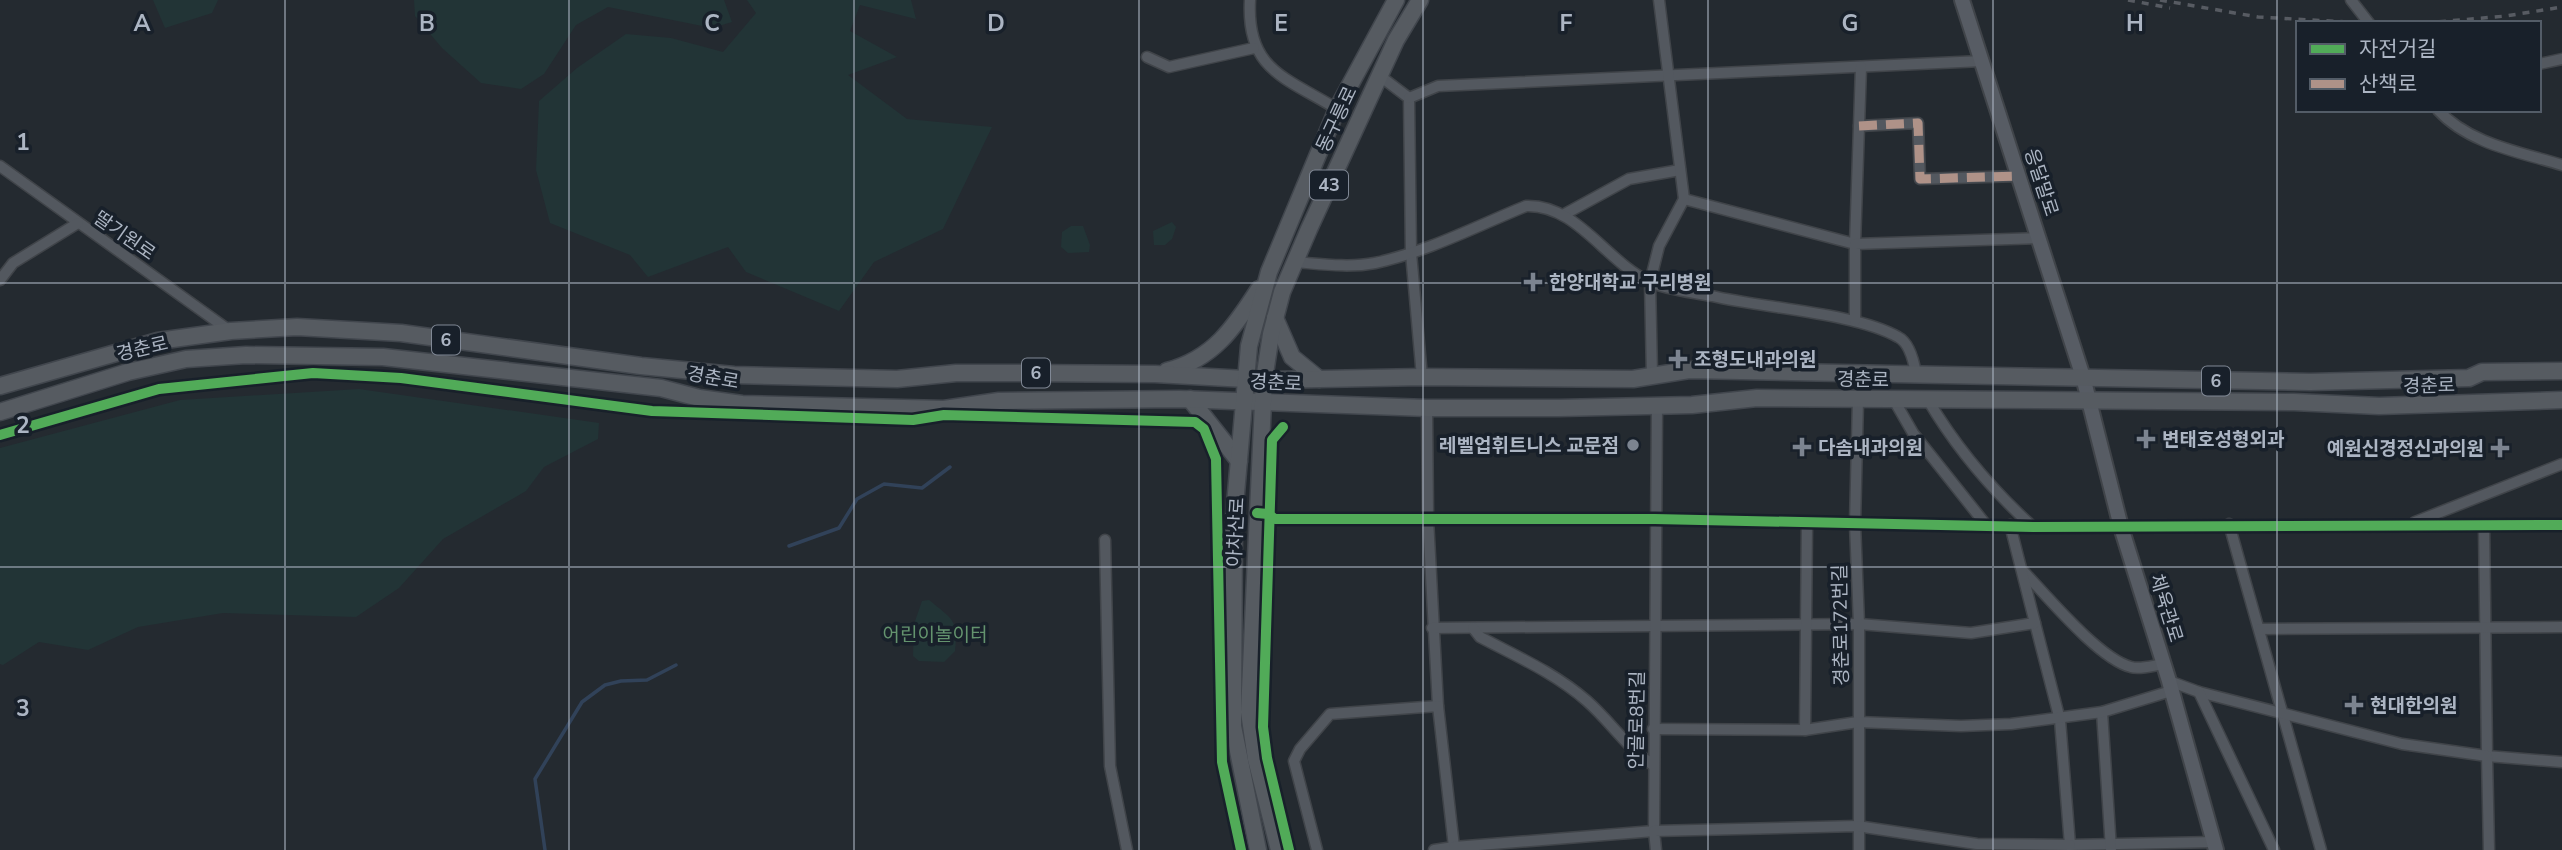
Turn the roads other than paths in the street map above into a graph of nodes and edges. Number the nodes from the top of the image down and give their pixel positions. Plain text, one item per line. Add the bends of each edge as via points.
1 (1250, 0) edge
2 (1396, 0) edge
3 (1420, 0) edge
4 (1659, 0) edge
5 (1962, 0) edge
6 (2351, 0) edge
7 (2367, 21) edge
8 (1254, 48) junction
9 (1147, 57) dead end
10 (2562, 59) edge
11 (1982, 61) junction
12 (2541, 64) edge
13 (1861, 67) junction
14 (1380, 76) junction
15 (1667, 76) junction
16 (1409, 98) junction
17 (1337, 109) junction
18 (2440, 112) edge
19 (1859, 126) junction
20 (2562, 165) edge
21 (0, 166) edge
22 (1680, 170) junction
23 (2019, 176) junction
24 (1684, 199) junction
25 (1563, 215) junction
26 (78, 223) junction
27 (2040, 238) junction
28 (1855, 244) junction
29 (1411, 253) junction
30 (1295, 262) junction
31 (1269, 272) junction
32 (0, 280) edge
33 (1650, 282) junction
34 (1275, 317) junction
35 (1854, 321) junction
36 (231, 331) junction
37 (2562, 371) edge
38 (1155, 374) junction
39 (1916, 374) junction
40 (1652, 375) junction
41 (1422, 377) junction
42 (2083, 377) junction
43 (1245, 379) junction
44 (1319, 379) junction
45 (1264, 380) junction
46 (0, 386) edge
47 (1190, 399) junction
48 (2089, 399) junction
49 (1858, 400) junction
50 (1894, 400) junction
51 (1928, 400) junction
52 (2562, 400) edge
53 (1244, 402) junction
54 (1263, 403) junction
55 (1657, 406) junction
56 (1427, 408) junction
57 (0, 412) edge
58 (1239, 461) junction
59 (2562, 464) edge
60 (1257, 513) junction
61 (1428, 519) junction
62 (1655, 519) junction
63 (1807, 523) junction
64 (1855, 524) junction
65 (2230, 524) junction
66 (2408, 524) junction
67 (2010, 525) junction
68 (2484, 525) junction
69 (2562, 525) edge
70 (1987, 526) junction
71 (2033, 527) junction
72 (2121, 527) junction
73 (1105, 540) dead end
74 (2023, 571) junction
75 (2035, 622) junction
76 (1859, 624) junction
77 (1805, 625) junction
78 (2486, 625) junction
79 (1656, 627) junction
80 (2562, 627) edge
81 (1432, 628) junction
82 (1473, 628) junction
83 (2260, 629) junction
84 (2164, 664) junction
85 (2170, 686) junction
86 (2199, 692) junction
87 (1438, 706) junction
88 (2102, 712) junction
89 (2283, 714) junction
90 (2060, 720) junction
91 (1858, 722) junction
92 (1653, 729) junction
93 (1805, 730) junction
94 (2487, 755) junction
95 (2562, 762) edge
96 (1653, 765) junction
97 (1857, 826) junction
98 (1654, 831) junction
99 (2070, 845) junction
100 (2215, 846) edge
101 (2111, 848) edge
102 (1454, 849) edge
103 (1127, 850) edge
104 (1258, 850) edge
105 (1279, 850) edge
106 (1317, 850) edge
107 (1434, 850) edge
108 (1656, 850) edge
109 (1859, 850) edge
110 (2274, 850) edge
111 (2321, 850) edge
112 (2488, 850) edge

1 - 8 street
2 - 17 main road, 동구릉로 / 43
3 - 14 main road, 동구릉로 / 43
4 - 15 street
5 - 11 street, 응달말로
6 - 7 street
8 - 9 street via 1169,67
8 - 17 street via 1267,65
10 - 12 street
11 - 13 street
11 - 23 street, 응달말로
13 - 15 street
13 - 19 street
14 - 16 street
14 - 30 main road, 동구릉로 / 43
15 - 16 street via 1438,86
15 - 22 street
16 - 29 street
17 - 31 main road, 동구릉로 / 43
18 - 20 street via 2455,127 2483,141
19 - 23 street via 1918,123 1920,179
19 - 28 street
21 - 26 street, 딸기원로
22 - 24 street
22 - 25 street via 1629,179
23 - 27 street, 응달말로
24 - 28 street
24 - 33 street via 1659,246
25 - 29 street via 1544,205 1526,206
25 - 33 street
26 - 32 street via 13,263
26 - 36 street, 딸기원로
27 - 28 street
27 - 42 street, 응달말로
28 - 35 street
29 - 30 street via 1373,263 1333,266
29 - 41 street
30 - 34 main road, 동구릉로 / 43
31 - 38 main road via 1220,343 1189,365
31 - 43 main road, 동구릉로 / 43 via 1250,339
33 - 35 street via 1748,305
33 - 40 street
34 - 44 main road via 1292,358
34 - 45 main road, 동구릉로 / 43
35 - 39 street via 1900,338 1913,358
36 - 38 main road, 경춘로 / 6 via 355,328 734,375 897,379 956,373
36 - 46 main road, 경춘로 / 6 via 158,341
37 - 42 main road, 경춘로 / 6 via 2310,382
38 - 43 main road, 경춘로 / 6
39 - 40 main road, 경춘로 / 6 via 1689,370
39 - 42 main road, 경춘로 / 6
40 - 41 main road, 경춘로 / 6 via 1633,379
41 - 44 main road, 경춘로 / 6
42 - 48 street, 체육관로
43 - 45 main road, 경춘로 / 6
43 - 53 main road, 아차산로 / 43
44 - 45 main road, 경춘로 / 6
45 - 54 main road, 아차산로 / 43
47 - 53 main road, 경춘로
47 - 57 main road, 경춘로 via 999,401 944,409 803,407 741,404 661,388 383,357 246,355 186,359 128,372
47 - 58 main road
48 - 51 main road, 경춘로
48 - 52 main road, 경춘로 via 2379,406
48 - 72 street, 체육관로
49 - 50 main road, 경춘로
49 - 55 main road, 경춘로 via 1757,398
49 - 64 street, 경춘로172번길
50 - 51 main road, 경춘로
50 - 70 street via 1913,433
51 - 71 street via 1995,493
53 - 54 main road, 경춘로
53 - 58 main road, 아차산로 / 43
54 - 56 main road, 경춘로
54 - 60 main road, 아차산로 / 43
55 - 56 main road, 경춘로
55 - 62 street, 안골로8번길
56 - 61 street
58 - 104 main road, 아차산로 / 43 via 1234,516 1233,726
59 - 66 street
60 - 61 street via 1275,519
60 - 105 main road, 아차산로 / 43 via 1249,712
61 - 62 street
61 - 81 street
62 - 63 street
62 - 79 street, 안골로8번길
63 - 64 street
63 - 77 street
64 - 70 street
64 - 76 street, 경춘로172번길
65 - 66 street
65 - 72 street
65 - 83 street
66 - 68 street
67 - 70 street
67 - 71 street
67 - 74 street
68 - 69 street
68 - 78 street
71 - 72 street
72 - 84 street, 체육관로
73 - 103 street via 1110,766
74 - 75 street
74 - 84 street via 2115,659 2133,668
75 - 76 street via 1971,633
75 - 90 street
76 - 77 street
76 - 91 street, 경춘로172번길
77 - 79 street
77 - 93 street
78 - 80 street
78 - 83 street
78 - 94 street
79 - 82 street
79 - 92 street, 안골로8번길
81 - 82 street
81 - 87 street
82 - 96 street via 1480,637 1549,674 1587,702 1617,736
83 - 89 street
84 - 85 street, 체육관로
85 - 86 street
85 - 88 street
85 - 100 street, 체육관로
86 - 89 street
86 - 110 street
87 - 102 street
87 - 106 street via 1331,714 1300,749 1294,761
88 - 90 street
88 - 101 street
89 - 94 street via 2402,744
89 - 111 street
90 - 91 street via 1961,726
90 - 99 street
91 - 93 street
91 - 97 street, 경춘로172번길
92 - 93 street
92 - 96 street, 안골로8번길
94 - 95 street
94 - 112 street
96 - 98 street, 안골로8번길
97 - 98 street
97 - 99 street via 1978,844
97 - 109 street, 경춘로172번길
98 - 102 street
98 - 108 street, 안골로8번길
99 - 101 street
100 - 101 street
102 - 107 street

